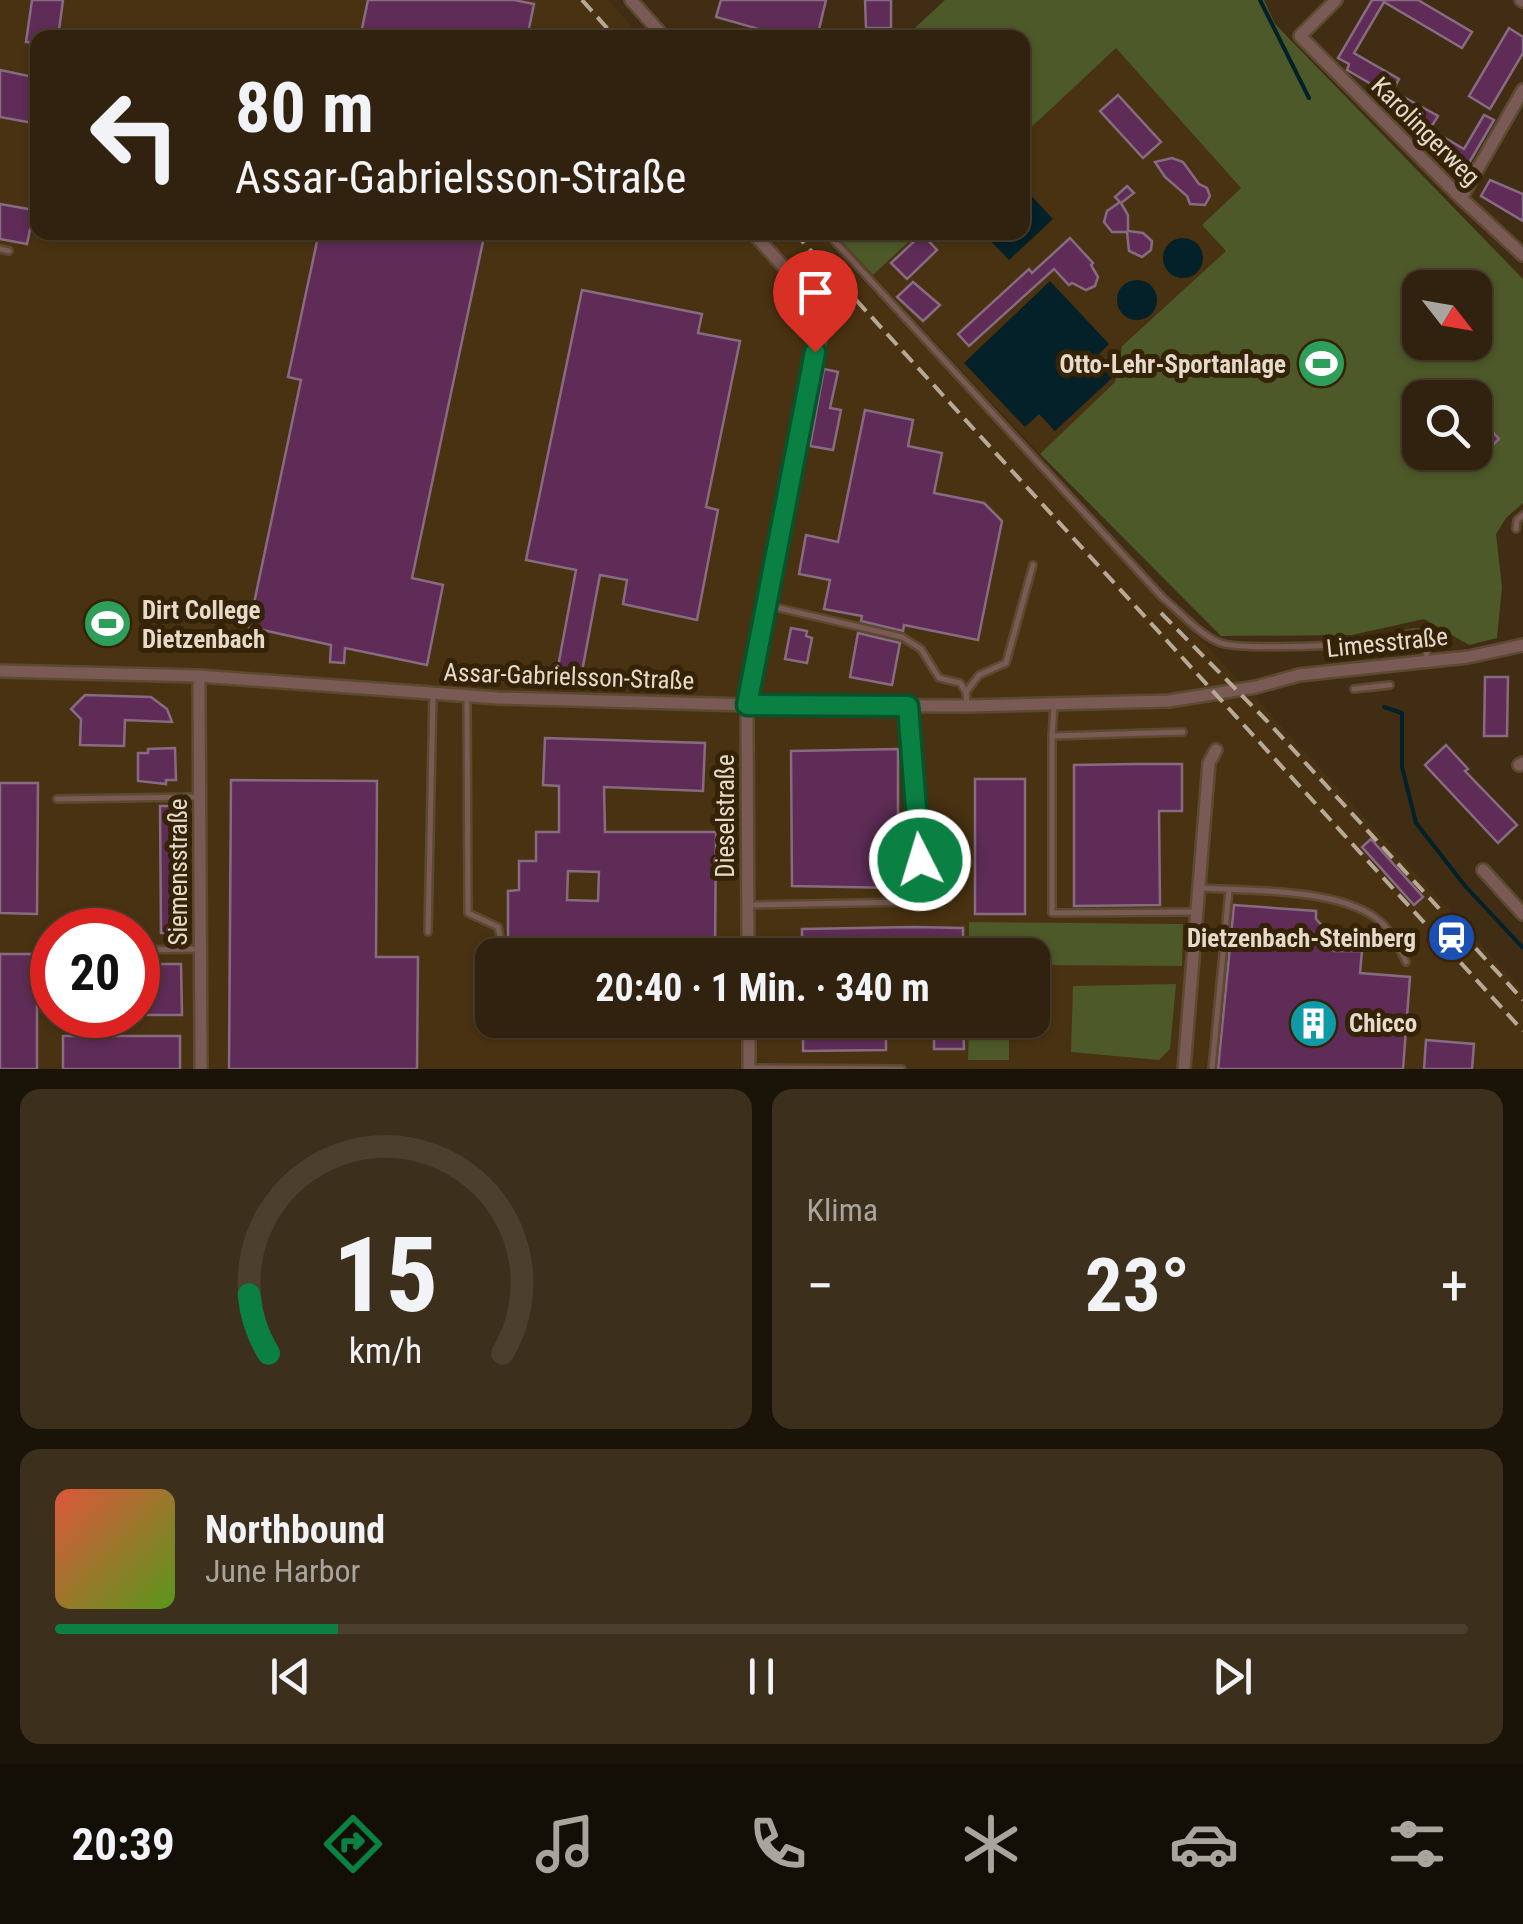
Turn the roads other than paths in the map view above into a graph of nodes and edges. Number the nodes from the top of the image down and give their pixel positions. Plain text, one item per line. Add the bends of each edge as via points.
1 (631, 0) edge
2 (1336, 0) edge
3 (658, 30) edge
4 (1523, 90) edge
5 (1461, 198) junction
6 (759, 240) edge
7 (833, 240) edge
8 (0, 249) edge
9 (8, 251) dead end
10 (1523, 255) edge
11 (1523, 515) edge
12 (1516, 529) dead end
13 (1033, 565) dead end
14 (767, 605) junction
15 (1523, 645) edge
16 (1428, 659) junction
17 (0, 671) edge
18 (199, 676) junction
19 (1390, 685) dead end
20 (1256, 686) joint
21 (1354, 689) dead end
22 (966, 692) junction
23 (433, 693) junction
24 (467, 695) junction
25 (747, 705) junction
26 (1054, 705) junction
27 (908, 706) junction
28 (968, 706) junction
29 (1183, 732) dead end
30 (1052, 736) junction
31 (1216, 750) dead end
32 (200, 797) junction
33 (57, 798) dead end
34 (1484, 870) dead end
35 (1198, 887) junction
36 (1229, 890) junction
37 (748, 905) junction
38 (1196, 912) junction
39 (1523, 914) edge
40 (428, 932) dead end
41 (500, 938) edge
42 (748, 938) edge
43 (160, 950) edge
44 (201, 950) junction
45 (1406, 962) dead end
46 (748, 1038) edge
47 (748, 1068) edge
48 (201, 1069) edge
49 (902, 1069) edge
50 (1184, 1069) edge
51 (1212, 1069) edge

1 - 3 street
2 - 5 street, Karolingerweg via 1300,36
4 - 5 street
5 - 10 street, Karolingerweg
6 - 14 street, Dieselstraße via 822,309 823,324
7 - 16 lane via 1162,597 1211,638 1233,646 1317,645 1421,633
8 - 9 lane
11 - 12 lane
13 - 22 lane via 1006,663 978,675
14 - 22 lane via 902,636 939,678 960,682
14 - 25 street, Dieselstraße
15 - 16 street, Limesstraße
16 - 20 street, Limesstraße via 1298,674
17 - 18 street, Assar-Gabrielsson-Straße
18 - 23 street, Assar-Gabrielsson-Straße
18 - 32 street, Siemensstraße
19 - 21 lane
20 - 26 street, Assar-Gabrielsson-Straße via 1168,701
22 - 28 lane
23 - 24 street, Assar-Gabrielsson-Straße
23 - 40 lane
24 - 25 street, Assar-Gabrielsson-Straße
24 - 41 lane via 468,913 498,927
25 - 27 street, Assar-Gabrielsson-Straße
25 - 37 street, Dieselstraße
26 - 28 street, Assar-Gabrielsson-Straße
26 - 30 lane
27 - 28 street, Assar-Gabrielsson-Straße
27 - 37 lane via 922,895 910,902
29 - 30 lane
30 - 38 lane via 1052,913
31 - 35 street via 1209,762
32 - 33 lane
32 - 44 street, Siemensstraße
34 - 39 street
35 - 36 lane
35 - 38 street
36 - 45 lane via 1314,896 1358,908 1394,938
36 - 51 lane
37 - 42 street, Dieselstraße
38 - 50 street
43 - 44 lane
44 - 48 street, Siemensstraße
46 - 47 street
47 - 49 lane

